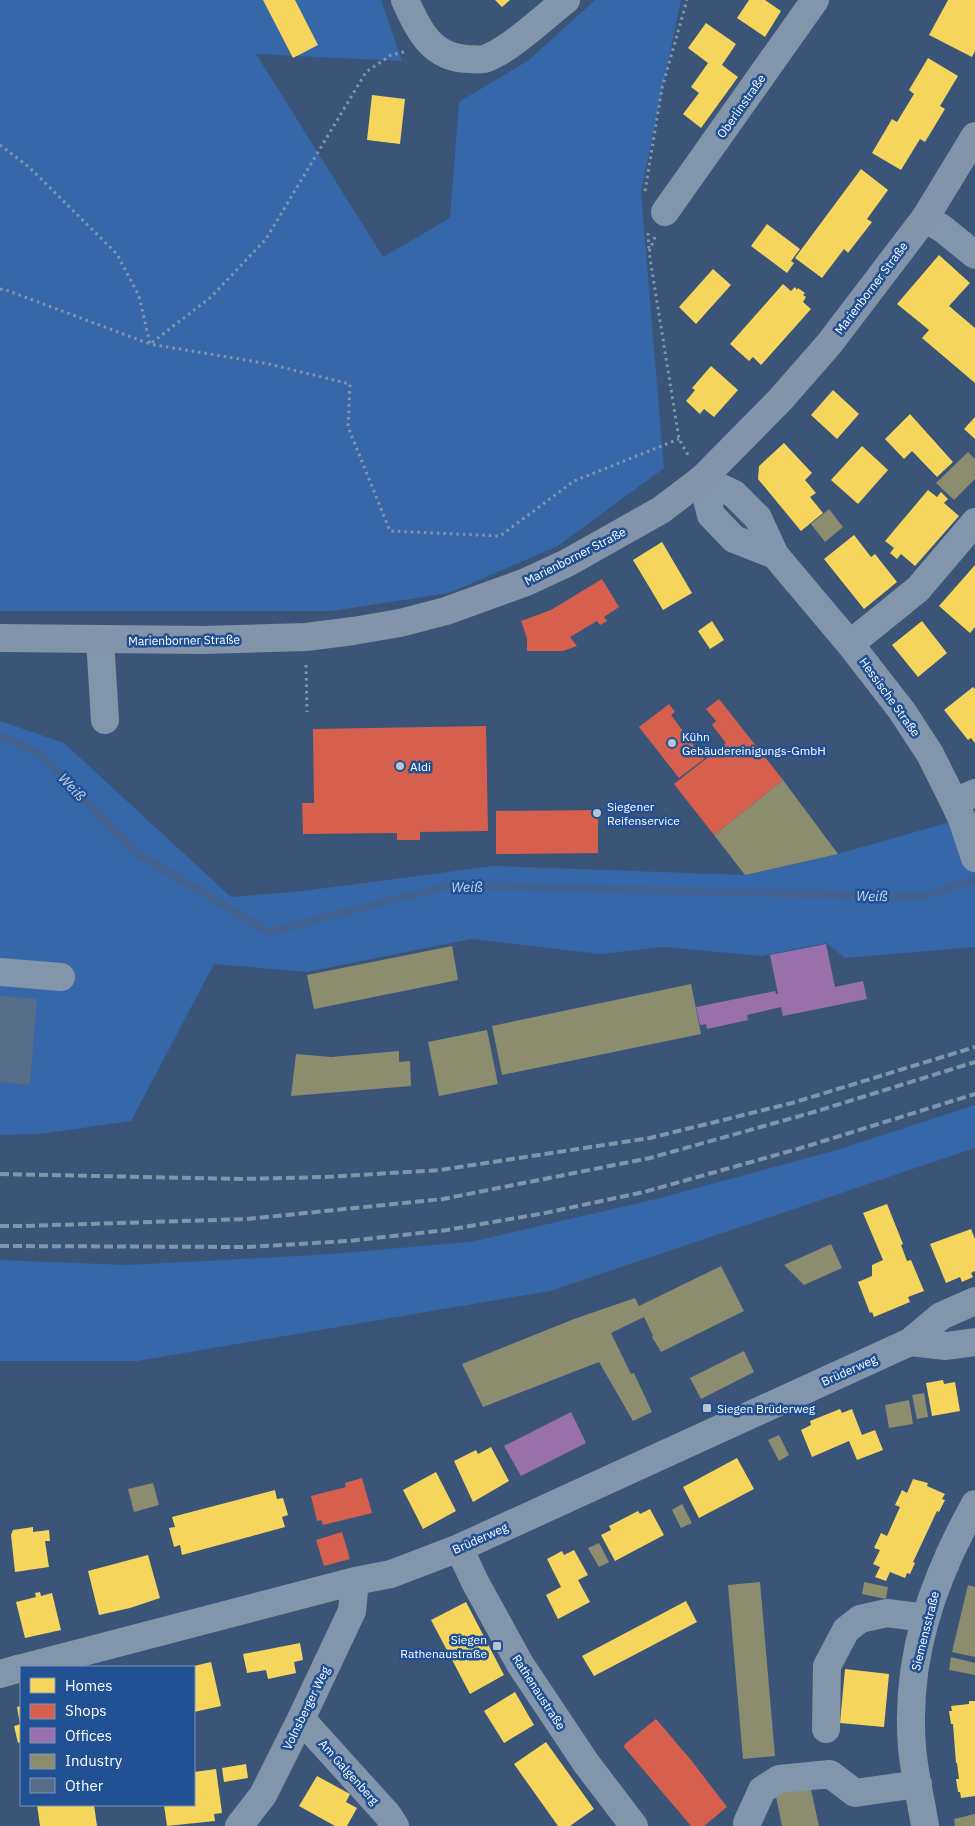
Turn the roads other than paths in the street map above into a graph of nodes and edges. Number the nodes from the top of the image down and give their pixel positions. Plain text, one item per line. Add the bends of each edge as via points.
1 (405, 0) edge
2 (566, 0) edge
3 (816, 0) edge
4 (975, 136) edge
5 (925, 218) junction
6 (656, 222) road end
7 (975, 255) edge
8 (702, 479) junction
9 (975, 522) edge
10 (0, 638) edge
11 (100, 640) junction
12 (850, 644) junction
13 (105, 720) dead end
14 (964, 797) edge
15 (973, 850) edge
16 (0, 972) edge
17 (61, 977) dead end
18 (975, 1301) edge
19 (910, 1342) junction
20 (975, 1342) edge
21 (975, 1504) edge
22 (459, 1548) junction
23 (355, 1582) junction
24 (926, 1618) junction
25 (30, 1666) edge
26 (20, 1668) edge
27 (0, 1674) edge
28 (301, 1719) junction
29 (826, 1729) dead end
30 (918, 1784) junction
31 (750, 1822) edge
32 (239, 1826) edge
33 (395, 1826) edge
34 (634, 1826) edge
35 (925, 1826) edge

1 - 2 street via 430,45 456,58 483,59 508,46
3 - 6 street, Oberlinstraße
4 - 5 main road, Marienborner Straße
5 - 7 street
5 - 8 main road, Marienborner Straße via 829,344 780,400
8 - 11 main road, Marienborner Straße via 661,510 567,563 526,582 446,611 400,623 306,637
8 - 12 street, Hessische Straße via 711,515 734,539 775,555
9 - 12 street via 918,589
10 - 11 main road, Marienborner Straße
11 - 13 street
12 - 14 street, Hessische Straße
14 - 15 street, Hessische Straße
16 - 17 street
18 - 19 street, Brüderweg via 941,1316
19 - 20 street via 946,1346
19 - 22 street, Brüderweg
21 - 24 street, Siemensstraße via 954,1541
22 - 23 street, Brüderweg via 392,1574
22 - 34 street, Rathenaustraße via 520,1664 586,1763
23 - 25 street, Brüderweg
23 - 28 street, Volnsberger Weg via 352,1611
24 - 29 street via 887,1614 860,1619 846,1630 827,1666
24 - 30 street, Siemensstraße via 914,1662 911,1705 912,1748
26 - 27 street
28 - 32 street, Volnsberger Weg via 263,1795
28 - 33 street, Am Galgenberg
30 - 31 street via 855,1793 830,1774 779,1779 762,1790
30 - 35 street, Siemensstraße

